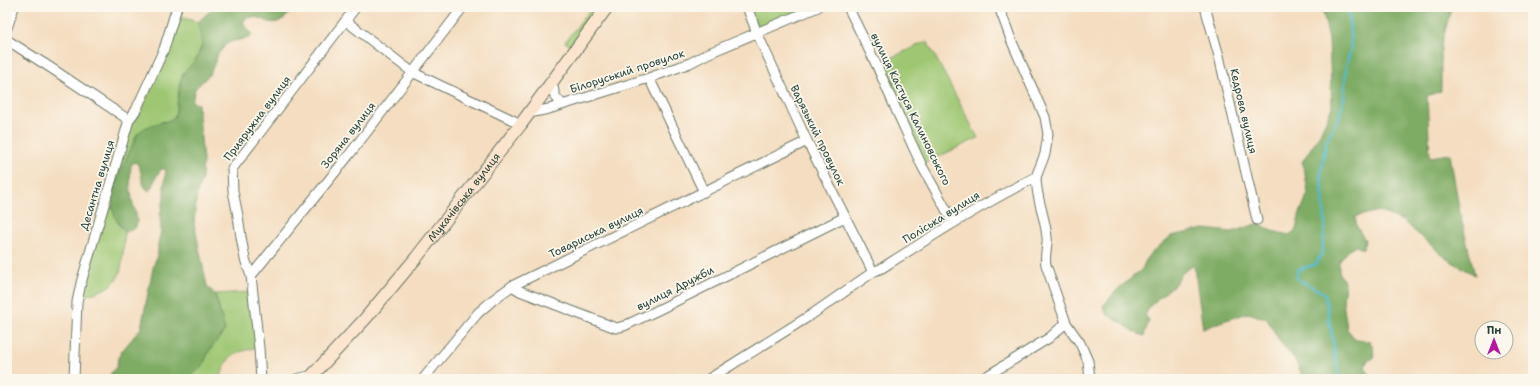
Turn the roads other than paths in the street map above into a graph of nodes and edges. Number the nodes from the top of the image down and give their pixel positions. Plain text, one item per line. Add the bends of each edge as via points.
1 (177, 7) edge
2 (356, 7) edge
3 (463, 7) edge
4 (608, 7) edge
5 (747, 7) edge
6 (818, 7) edge
7 (848, 7) edge
8 (999, 7) edge
9 (1205, 7) edge
10 (10, 12) edge
11 (346, 21) junction
12 (7, 28) edge
13 (757, 33) junction
14 (7, 40) edge
15 (412, 72) junction
16 (649, 78) junction
17 (552, 82) junction
18 (562, 104) junction
19 (529, 113) junction
20 (129, 120) junction
21 (520, 124) junction
22 (807, 141) junction
23 (1036, 177) junction
24 (704, 192) junction
25 (845, 217) junction
26 (1257, 220) dead end
27 (953, 222) junction
28 (873, 272) junction
29 (252, 276) junction
30 (512, 286) junction
31 (1066, 323) junction
32 (311, 377) edge
33 (74, 379) edge
34 (261, 379) edge
35 (296, 379) edge
36 (423, 379) edge
37 (709, 379) edge
38 (982, 379) edge
39 (1090, 379) edge

1 - 20 street, Десантна вулиця via 164,49
2 - 11 street, Прияружна вулиця
3 - 15 street, Зоряна вулиця
4 - 17 street, Мукачівська вулиця
5 - 13 street, Варязький провулок
6 - 13 street, Білоруський провулок
7 - 27 street, вулиця Кастуся Калиновського via 922,166
8 - 23 street via 1045,117 1048,134
9 - 26 street, Кедрова вулиця via 1220,56
10 - 12 street
11 - 15 street
11 - 29 street, Прияружна вулиця via 232,169 233,192 245,259
13 - 16 street, Білоруський провулок
13 - 22 street, Варязький провулок
14 - 20 street
15 - 21 street
15 - 29 street, Зоряна вулиця
16 - 18 street, Білоруський провулок
16 - 24 street
17 - 18 street via 555,96
17 - 19 street, Мукачівська вулиця
18 - 19 street, Білоруський провулок
19 - 21 street, Мукачівська вулиця
20 - 33 street, Десантна вулиця via 81,283 77,302
21 - 32 street, Мукачівська вулиця via 366,319
22 - 24 street, Товариська вулиця
22 - 25 street, Варязький провулок
23 - 27 street, Поліська вулиця
23 - 31 street via 1047,237 1046,265
24 - 30 street, Товариська вулиця
25 - 28 street, Варязький провулок
25 - 30 street, вулиця Дружби via 650,314 616,328 520,292
27 - 28 street, Поліська вулиця
28 - 37 street, Поліська вулиця
29 - 34 street, Прияружна вулиця
30 - 36 street, Товариська вулиця via 478,313
31 - 38 street via 1049,338
31 - 39 street via 1080,343 1088,361
32 - 35 street

